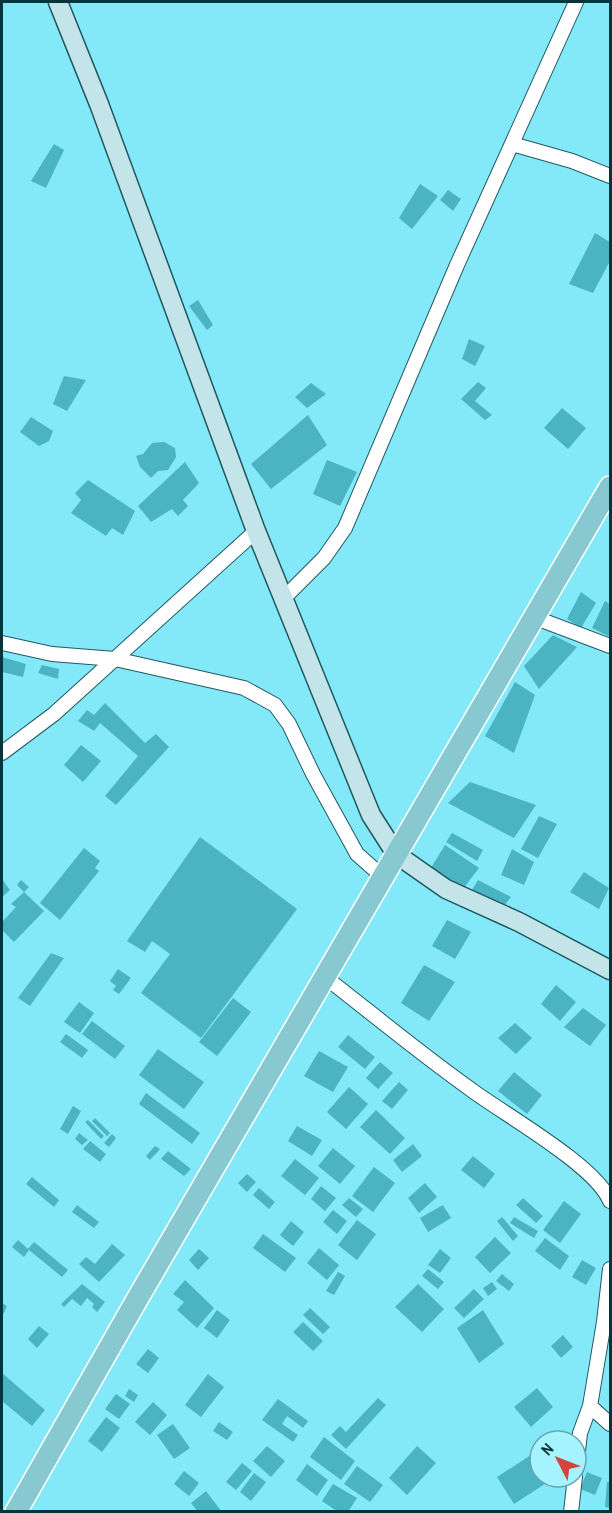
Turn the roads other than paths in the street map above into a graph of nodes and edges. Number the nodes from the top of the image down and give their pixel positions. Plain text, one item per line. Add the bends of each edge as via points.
1 (58, 2) edge
2 (576, 2) edge
3 (512, 144) junction
4 (610, 176) edge
5 (610, 487) edge
6 (256, 531) junction
7 (283, 599) junction
8 (536, 618) junction
9 (2, 643) edge
10 (610, 646) edge
11 (115, 659) junction
12 (2, 753) edge
13 (396, 854) junction
14 (383, 877) junction
15 (610, 970) edge
16 (325, 977) junction
17 (610, 1202) edge
18 (610, 1269) edge
19 (590, 1406) junction
20 (610, 1424) edge
21 (581, 1429) edge
22 (574, 1489) edge
23 (16, 1512) edge
24 (571, 1512) edge

1 - 6 street
2 - 3 street
3 - 4 street
3 - 7 street via 345,528 324,558
5 - 8 main road
6 - 7 street
6 - 11 street
7 - 13 street via 371,815
8 - 10 street
8 - 13 main road
9 - 11 street via 52,654
11 - 12 street via 54,714
11 - 14 street via 244,688 275,705 289,724 357,854
13 - 14 main road
13 - 15 street via 446,889
14 - 16 main road
16 - 17 street via 472,1090 583,1167 607,1192
16 - 23 main road
18 - 19 street
19 - 20 street
19 - 21 street
22 - 24 street

